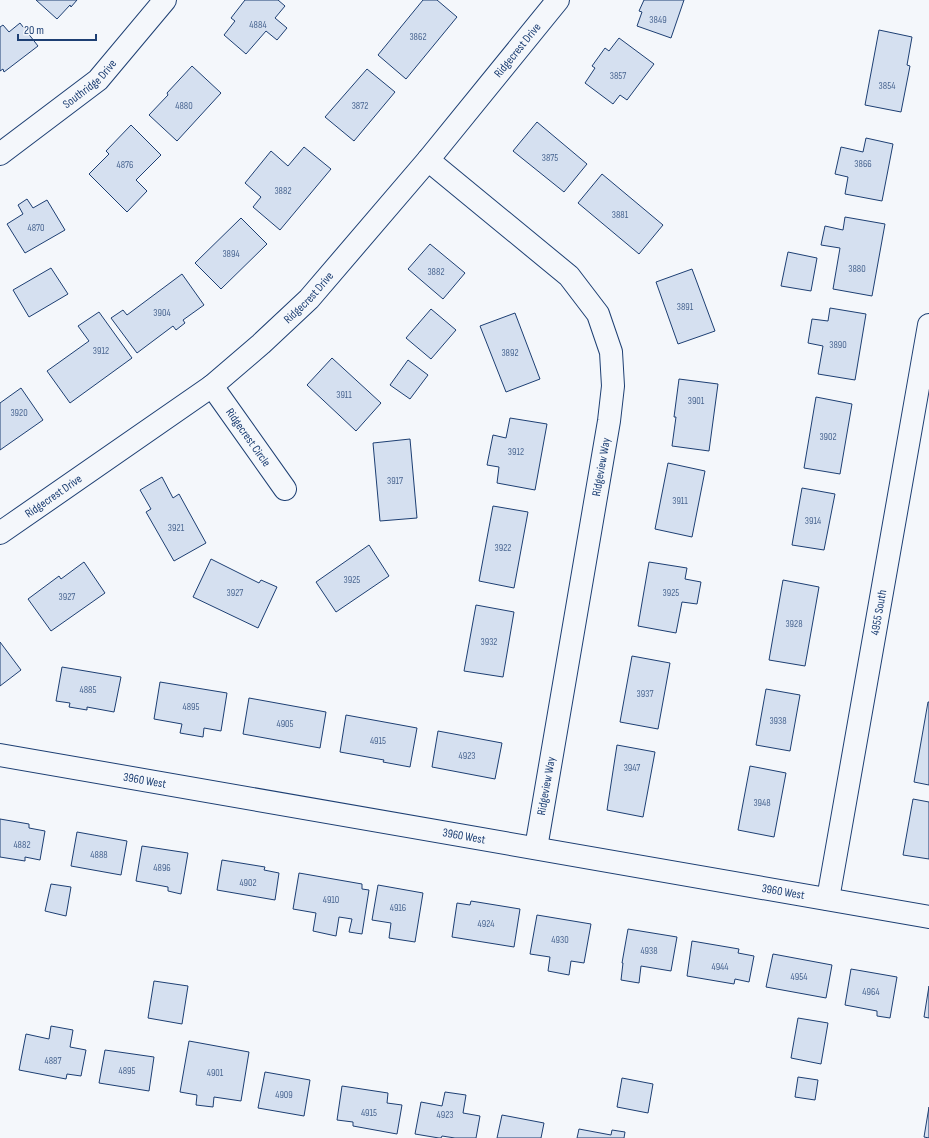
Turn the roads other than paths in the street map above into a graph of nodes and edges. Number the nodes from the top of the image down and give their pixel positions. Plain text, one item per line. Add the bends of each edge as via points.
1 (165, 0) edge
2 (558, 0) edge
3 (0, 154) edge
4 (428, 160) junction
5 (929, 325) edge
6 (212, 386) junction
7 (285, 489) dead end
8 (0, 533) edge
9 (0, 755) edge
10 (536, 848) junction
11 (828, 899) junction
12 (929, 917) edge

1 - 3 street, Southridge Drive via 98,80
2 - 4 street, Ridgecrest Drive
4 - 6 street, Ridgecrest Drive via 309,298
4 - 10 street, Ridgeview Way via 569,276 598,314 611,352 613,386 609,421
5 - 11 street, 4955 South
6 - 7 street, Ridgecrest Circle
6 - 8 street, Ridgecrest Drive
9 - 10 street, 3960 West
10 - 11 street, 3960 West
11 - 12 street, 3960 West

